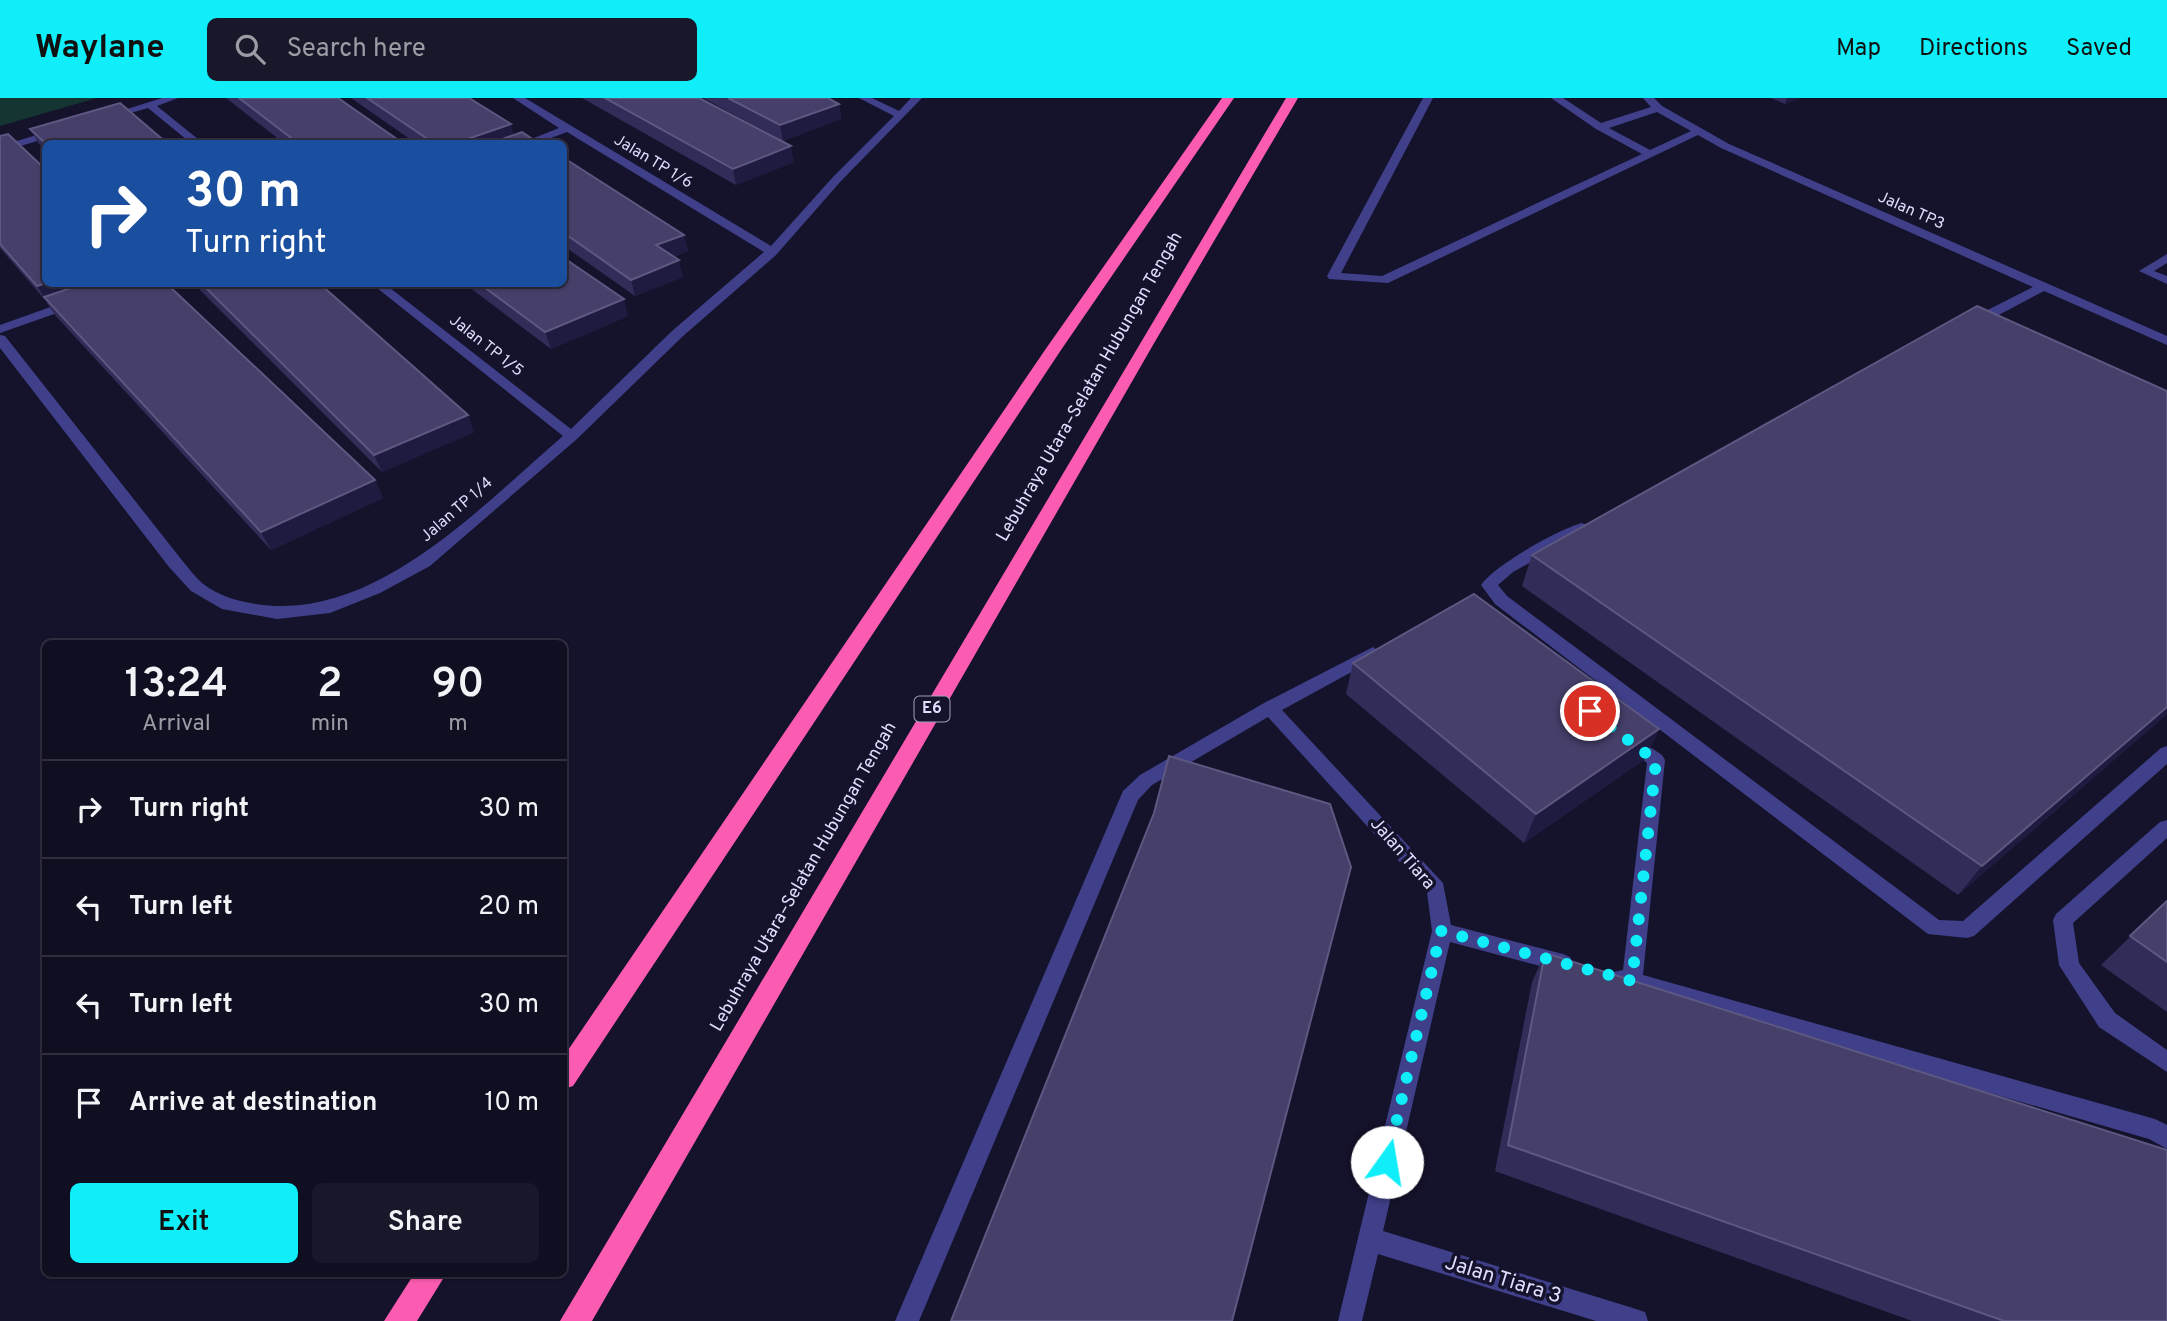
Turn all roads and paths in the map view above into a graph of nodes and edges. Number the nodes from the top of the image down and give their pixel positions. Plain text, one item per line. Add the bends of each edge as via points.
1 (173, 98) edge
2 (518, 98) edge
3 (864, 98) edge
4 (917, 98) edge
5 (1228, 98) edge
6 (1292, 98) edge
7 (1428, 98) edge
8 (1556, 98) edge
9 (1648, 98) edge
10 (150, 105) junction
11 (1658, 108) junction
12 (900, 115) junction
13 (100, 120) edge
14 (1600, 127) junction
15 (568, 128) junction
16 (63, 131) edge
17 (1699, 131) junction
18 (195, 140) edge
19 (535, 140) edge
20 (0, 149) edge
21 (1650, 154) junction
22 (772, 252) junction
23 (2167, 258) edge
24 (2167, 280) edge
25 (382, 287) edge
26 (2042, 287) junction
27 (89, 297) edge
28 (0, 329) edge
29 (1957, 331) edge
30 (0, 339) edge
31 (2167, 341) edge
32 (572, 436) junction
33 (1592, 523) edge
34 (1389, 644) edge
35 (1270, 708) junction
36 (1612, 728) edge
37 (2167, 753) edge
38 (2167, 827) edge
39 (1441, 931) junction
40 (1581, 968) edge
41 (1607, 974) edge
42 (1632, 981) junction
43 (2167, 1062) edge
44 (567, 1073) edge
45 (2167, 1139) edge
46 (1369, 1239) junction
47 (429, 1277) edge
48 (399, 1321) edge
49 (575, 1321) edge
50 (907, 1321) edge
51 (1350, 1321) edge
52 (1636, 1321) edge

1 - 10 street
2 - 15 street, Jalan TP 1/6
3 - 12 street
4 - 12 street, Jalan TP 1/4
5 - 44 highway, Lebuhraya Utara–Selatan Hubungan Tengah via 1037,373
6 - 49 highway, Lebuhraya Utara–Selatan Hubungan Tengah / E6
7 - 21 street via 1333,276 1384,280
8 - 14 street
9 - 11 street, Jalan TP3
10 - 13 street
10 - 18 street
11 - 14 street
11 - 17 street, Jalan TP3
12 - 22 street, Jalan TP 1/4
14 - 21 street
15 - 19 street
15 - 22 street, Jalan TP 1/6
16 - 20 street
17 - 21 street
17 - 26 street, Jalan TP3
22 - 32 street, Jalan TP 1/4 via 677,334
23 - 24 street via 2145,271
25 - 32 street, Jalan TP 1/5
26 - 29 street via 1987,321
26 - 31 street, Jalan TP3
27 - 28 street
30 - 32 street, Jalan TP 1/4 via 175,563 197,587 228,605 277,613 324,609 374,589 424,562
33 - 37 street via 1507,568 1489,585 1501,600 1935,928 1967,930
34 - 35 street
35 - 39 street, Jalan Tiara via 1436,889
35 - 50 street via 1146,780 1130,796
36 - 42 street via 1656,761
38 - 43 street via 2063,920 2069,965 2107,1020
39 - 40 street
39 - 46 street, Jalan Tiara
41 - 42 street
42 - 45 street via 2155,1130
46 - 51 street, Jalan Tiara
46 - 52 street, Jalan Tiara 3
47 - 48 highway

